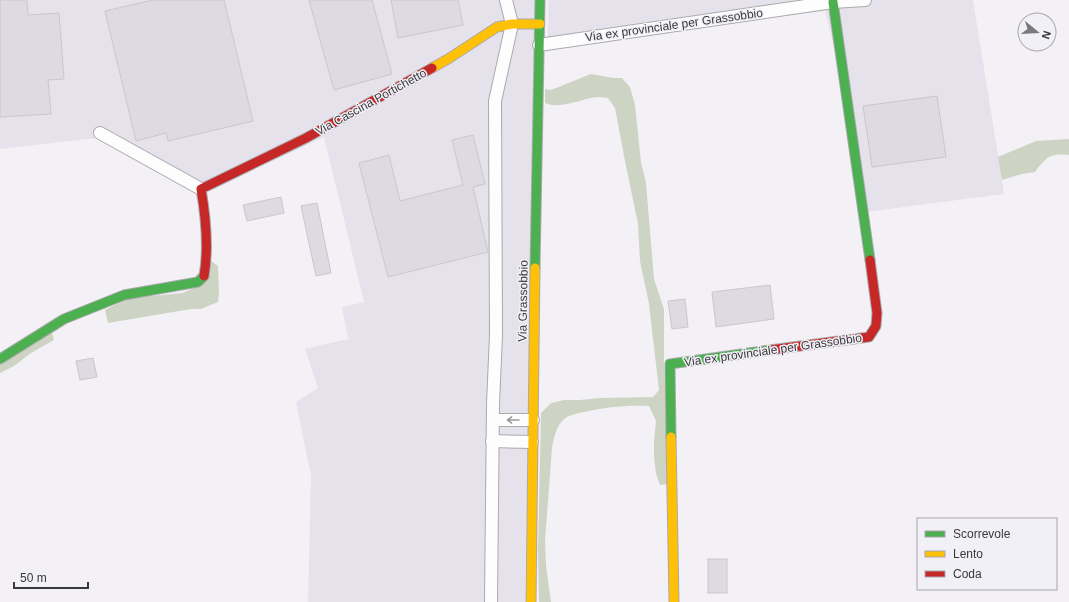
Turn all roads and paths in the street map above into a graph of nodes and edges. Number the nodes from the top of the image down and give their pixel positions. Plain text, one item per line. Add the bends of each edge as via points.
1 (506, 0) edge
2 (540, 0) edge
3 (865, 0) edge
4 (833, 2) junction
5 (512, 24) junction
6 (540, 24) junction
7 (539, 45) junction
8 (100, 133) dead end
9 (201, 189) junction
10 (0, 359) edge
11 (492, 420) junction
12 (533, 420) junction
13 (492, 441) junction
14 (532, 442) junction
15 (491, 602) edge
16 (531, 602) edge
17 (674, 602) edge

1 - 5 street
2 - 6 street, Via Grassobbio
3 - 4 street, Via ex provinciale per Grassobbio
4 - 7 street, Via ex provinciale per Grassobbio
4 - 17 street, Via ex provinciale per Grassobbio via 877,313 876,326 869,337 670,364
5 - 6 street, Via Cascina Portichetto
5 - 9 street, Via Cascina Portichetto via 497,27 448,59 306,138
5 - 11 street via 495,101 496,335
6 - 7 street, Via Grassobbio
7 - 12 street, Via Grassobbio
8 - 9 street
9 - 10 street via 206,216 204,277 198,282 124,295 64,319
12 -> 11 street
11 - 13 street
12 - 14 street, Via Grassobbio
13 - 14 street
13 - 15 street
14 - 16 street, Via Grassobbio

